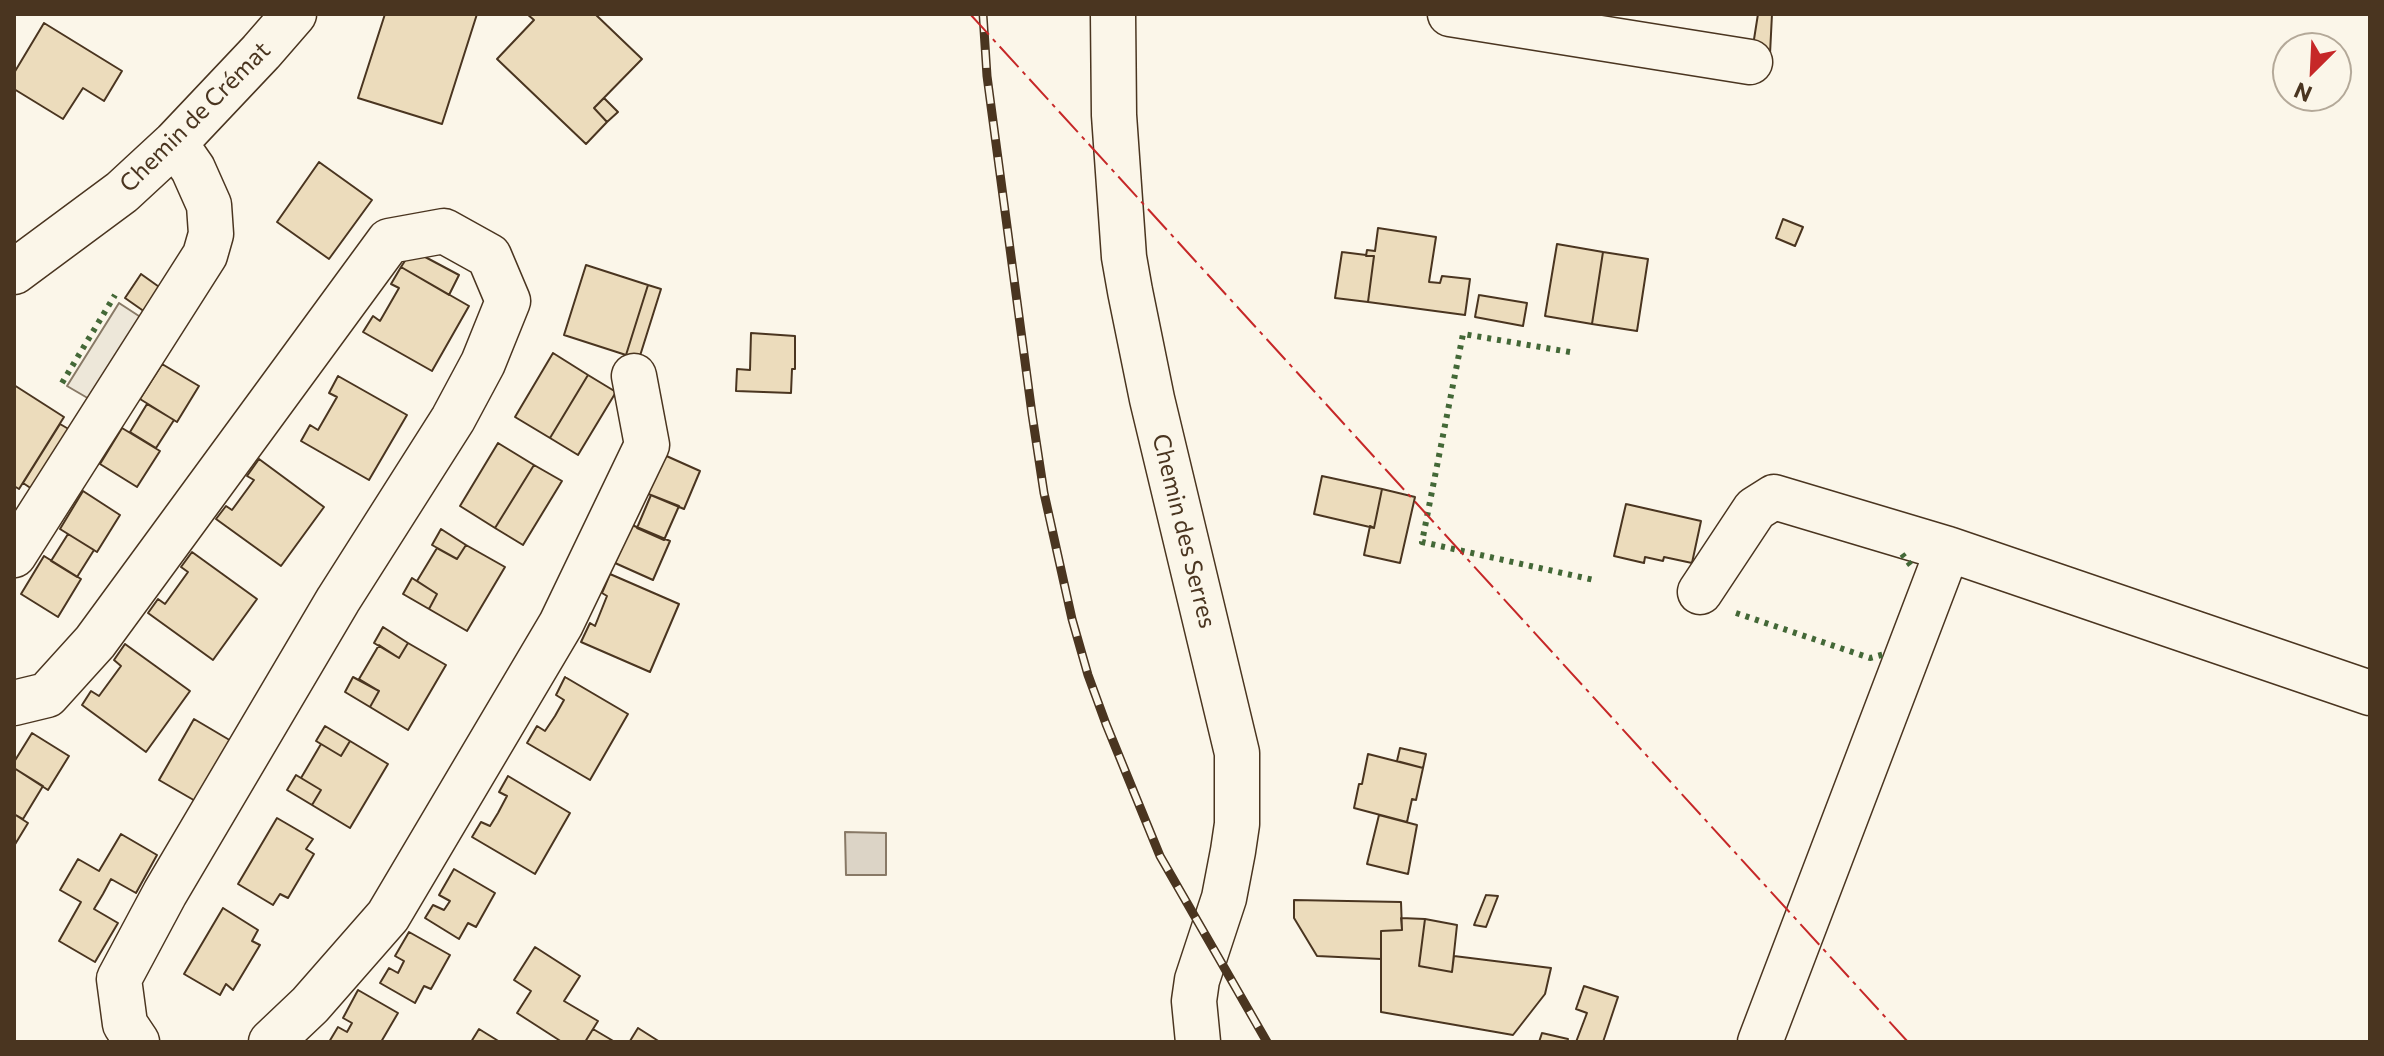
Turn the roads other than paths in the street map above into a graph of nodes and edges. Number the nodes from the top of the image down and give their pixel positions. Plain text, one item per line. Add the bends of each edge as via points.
1 (294, 14) edge
2 (1113, 14) edge
3 (1450, 14) edge
4 (1750, 62) dead end
5 (175, 143) junction
6 (14, 272) edge
7 (634, 376) dead end
8 (1948, 549) junction
9 (14, 555) edge
10 (1700, 592) dead end
11 (2370, 693) edge
12 (14, 703) edge
13 (137, 1042) edge
14 (271, 1042) edge
15 (1198, 1042) edge
16 (1760, 1042) edge

1 - 5 street, Chemin de Crémat
2 - 15 street, Chemin des Serres via 1124,257 1152,399 1237,753 1237,824 1224,898 1197,980
3 - 4 street
5 - 6 street, Chemin de Crémat via 122,192
5 - 9 street via 209,205 211,234 205,255
7 - 14 street via 647,445 561,624 388,916
8 - 10 street via 1774,497 1755,509
8 - 11 street
8 - 16 street
12 - 13 street via 47,695 95,642 389,241 444,231 489,256 508,301 483,363 338,600 119,979 125,1024

